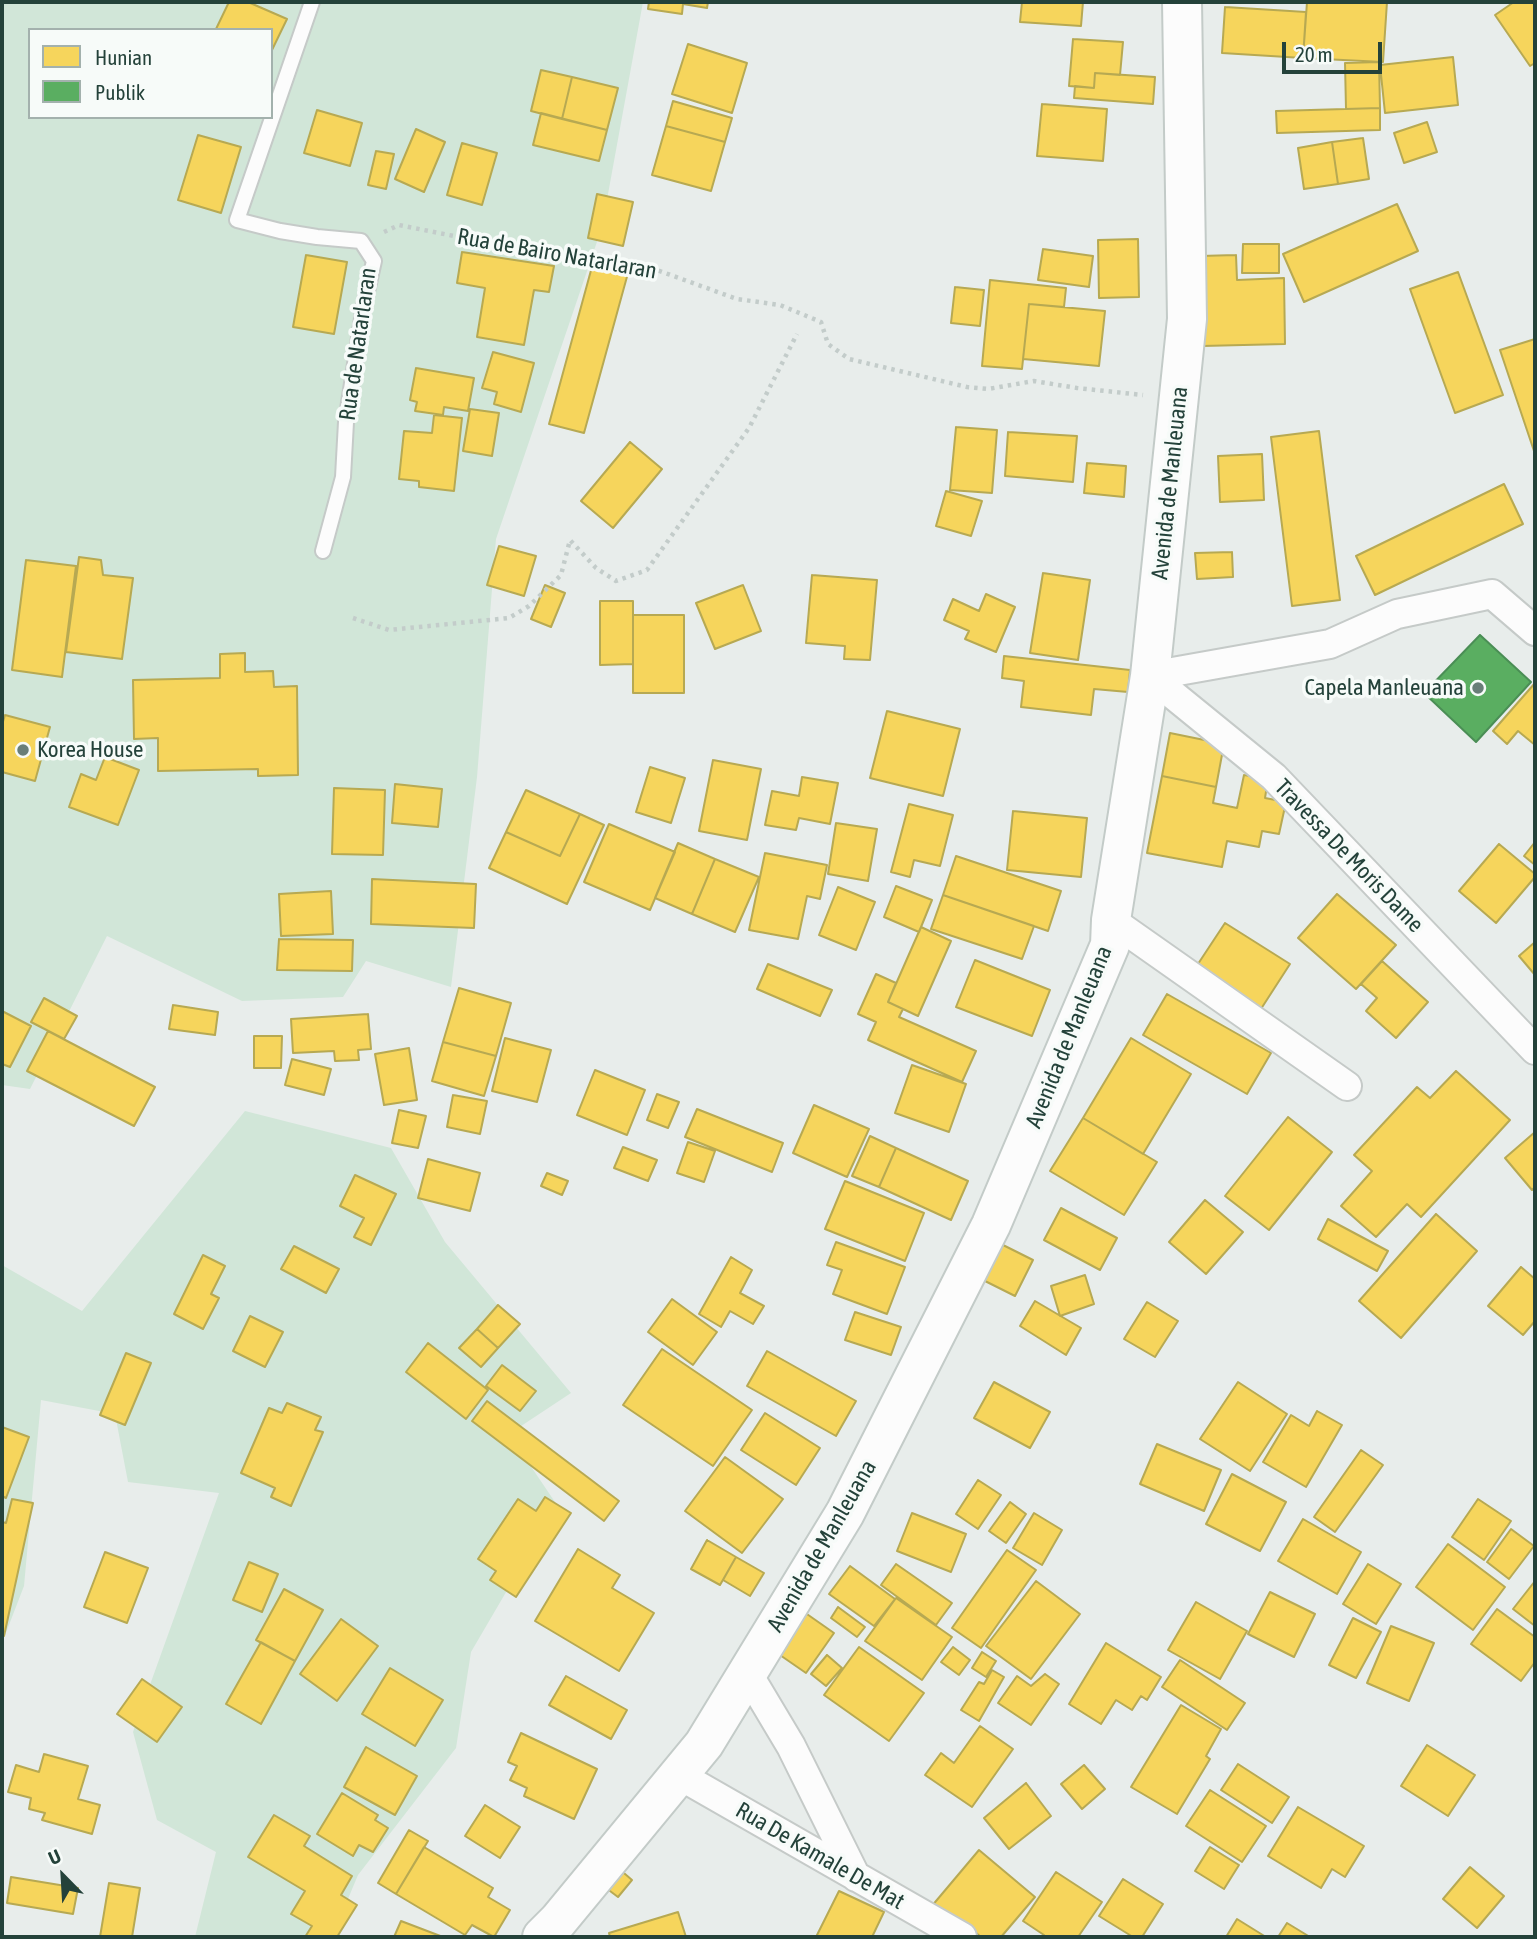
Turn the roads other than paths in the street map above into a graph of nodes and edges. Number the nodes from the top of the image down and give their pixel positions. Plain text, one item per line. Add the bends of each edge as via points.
1 (312, 2) edge
2 (1182, 2) edge
3 (273, 115) edge
4 (272, 119) edge
5 (323, 551) dead end
6 (1529, 616) edge
7 (1150, 676) junction
8 (1111, 920) junction
9 (1535, 1050) edge
10 (1347, 1086) dead end
11 (748, 1674) junction
12 (678, 1775) junction
13 (856, 1877) junction
14 (542, 1937) edge
15 (962, 1937) edge

1 - 3 lane, Rua de Natarlaran
2 - 7 street, Avenida de Manleuana via 1187,319
4 - 5 lane, Rua de Natarlaran via 237,220 280,231 361,241 374,261 346,422 343,477
6 - 7 street via 1492,594 1397,614 1330,644
7 - 8 street, Avenida de Manleuana
7 - 9 street, Travessa De Moris Dame via 1274,777
8 - 10 street
8 - 11 street, Avenida de Manleuana via 1110,945 990,1225 845,1513
11 - 12 street, Avenida de Manleuana via 704,1744
11 - 13 street via 791,1746
12 - 13 street, Rua De Kamale De Mat
12 - 14 street, Avenida de Manleuana
13 - 15 street, Rua De Kamale De Mat

